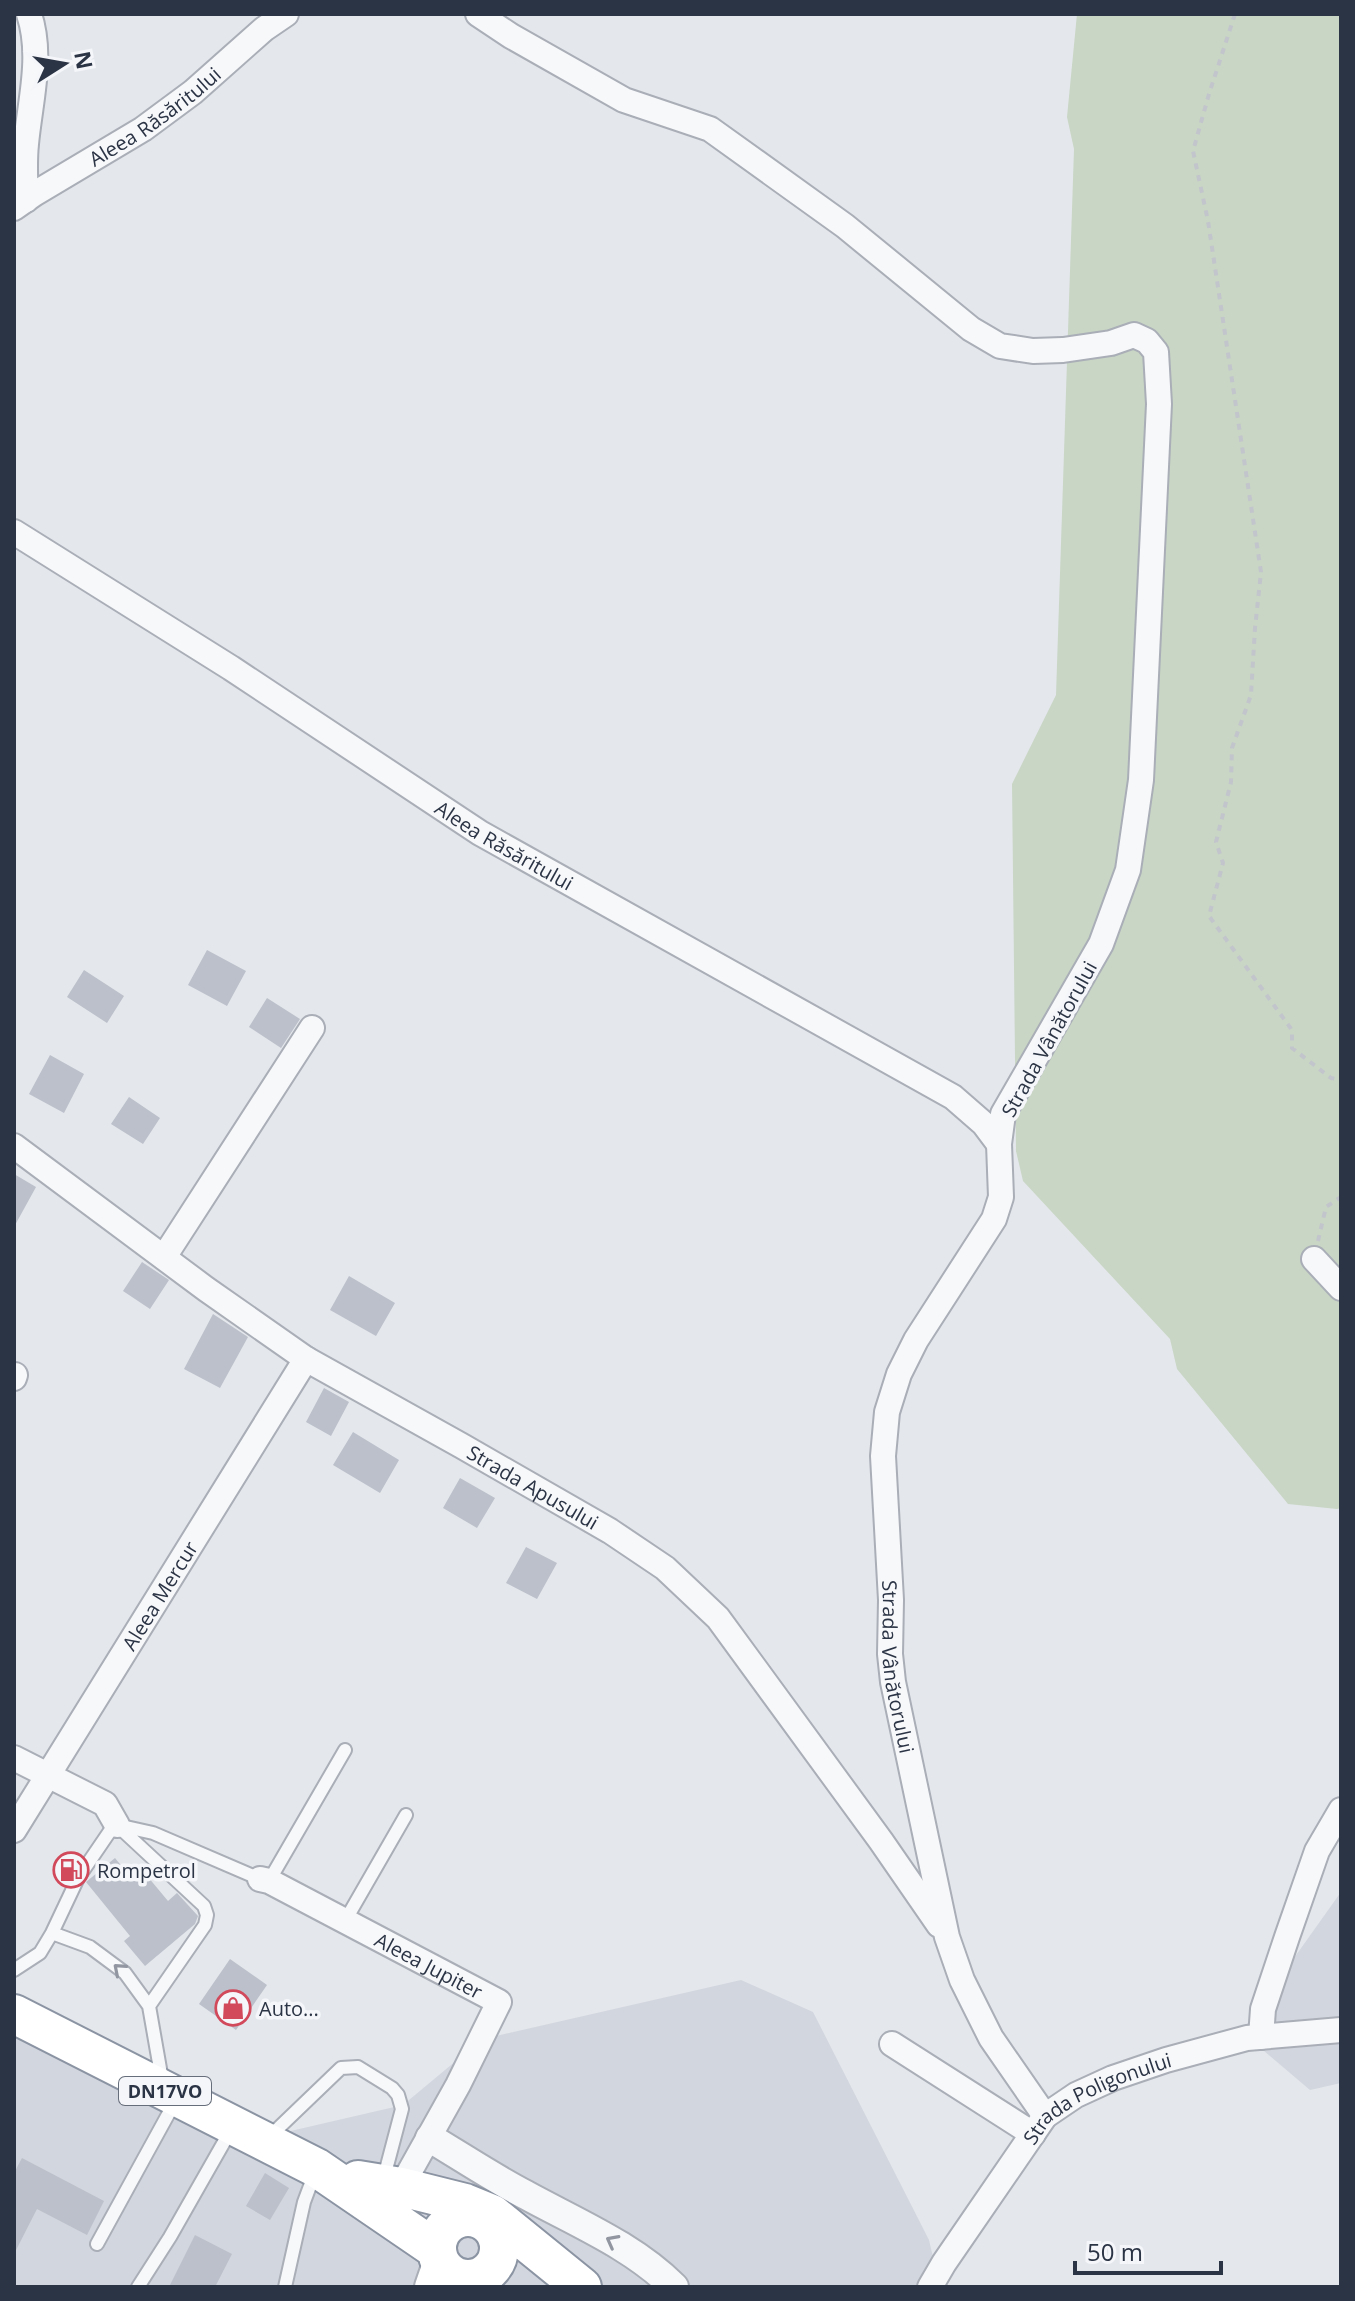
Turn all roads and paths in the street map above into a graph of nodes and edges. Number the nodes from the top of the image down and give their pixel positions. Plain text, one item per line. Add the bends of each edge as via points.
1 (29, 14) edge
2 (286, 14) edge
3 (478, 14) edge
4 (1235, 14) edge
5 (20, 204) edge
6 (14, 532) edge
7 (312, 1028) dead end
8 (1341, 1080) edge
9 (999, 1144) junction
10 (14, 1146) edge
11 (1341, 1197) edge
12 (164, 1257) junction
13 (1314, 1259) joint
14 (1341, 1288) edge
15 (306, 1359) junction
16 (345, 1750) dead end
17 (14, 1758) edge
18 (49, 1776) junction
19 (1341, 1810) edge
20 (406, 1815) dead end
21 (117, 1825) junction
22 (14, 1830) edge
23 (265, 1880) junction
24 (345, 1921) junction
25 (52, 1933) junction
26 (947, 1937) junction
27 (14, 1970) edge
28 (149, 2006) junction
29 (14, 2014) edge
30 (1341, 2030) edge
31 (1261, 2037) junction
32 (892, 2044) dead end
33 (171, 2094) junction
34 (1039, 2125) junction
35 (249, 2133) junction
36 (430, 2138) junction
37 (317, 2168) junction
38 (381, 2184) junction
39 (461, 2218) junction
40 (497, 2238) junction
41 (97, 2244) dead end
42 (459, 2275) edge
43 (138, 2287) edge
44 (285, 2287) edge
45 (576, 2287) edge
46 (582, 2287) edge
47 (674, 2287) edge
48 (930, 2287) edge

1 - 5 street via 34,87
2 - 5 street, Aleea Răsăritului via 143,129
3 - 9 street, Strada Vânătorului via 624,100 710,129 1000,346 1063,350 1134,335 1156,352 1159,404 1141,780 1128,870 1101,944 1003,1114
4 - 8 path via 1193,151 1261,572 1251,695 1232,748 1231,782 1216,842 1223,863 1209,916 1292,1030 1292,1048
6 - 9 street, Aleea Răsăritului via 480,833 953,1097
7 - 12 street
9 - 26 street, Strada Vânătorului via 1001,1197 994,1219 899,1374 887,1412 883,1456 893,1682
10 - 12 street, Strada Apusului
11 - 13 path via 1326,1207
12 - 15 street, Strada Apusului
13 - 14 street
15 - 18 street, Aleea Mercur
15 - 26 street, Strada Apusului via 610,1531 665,1568 718,1618
16 - 23 lane
17 - 18 street
18 - 21 street via 105,1804
18 - 22 street, Aleea Mercur
19 - 31 street via 1312,1865 1263,2009
20 - 24 lane
21 - 23 lane via 153,1833
21 - 25 lane via 78,1878
21 - 28 lane via 204,1906 207,1915
23 - 24 street, Aleea Jupiter
24 - 36 street, Aleea Jupiter via 499,2002
25 - 27 lane via 40,1953
28 -> 25 lane via 125,1973 90,1947
26 - 34 street, Strada Vânătorului via 962,1980
28 - 33 lane
29 - 33 highway, DN17VO
30 - 31 street, Strada Poligonului
31 - 34 street, Strada Poligonului via 1113,2078 1076,2095
32 - 34 street
33 - 35 highway, DN17VO
33 - 41 lane
34 - 48 street, Strada Poligonului
35 - 37 highway, DN17VO
35 - 38 lane via 341,2068 358,2067 392,2088 402,2109
35 - 43 lane
36 - 38 street, Aleea Jupiter
47 -> 36 street via 628,2250
37 - 38 highway, DN17VO
37 - 42 highway, DN17VO
37 - 44 lane
38 - 39 highway, DN17VO
38 - 46 highway via 492,2214
39 - 40 highway, DN17VO via 487,2223
39 - 42 highway via 441,2232
40 - 42 highway via 497,2258 490,2270
40 - 45 highway, DN17VO

